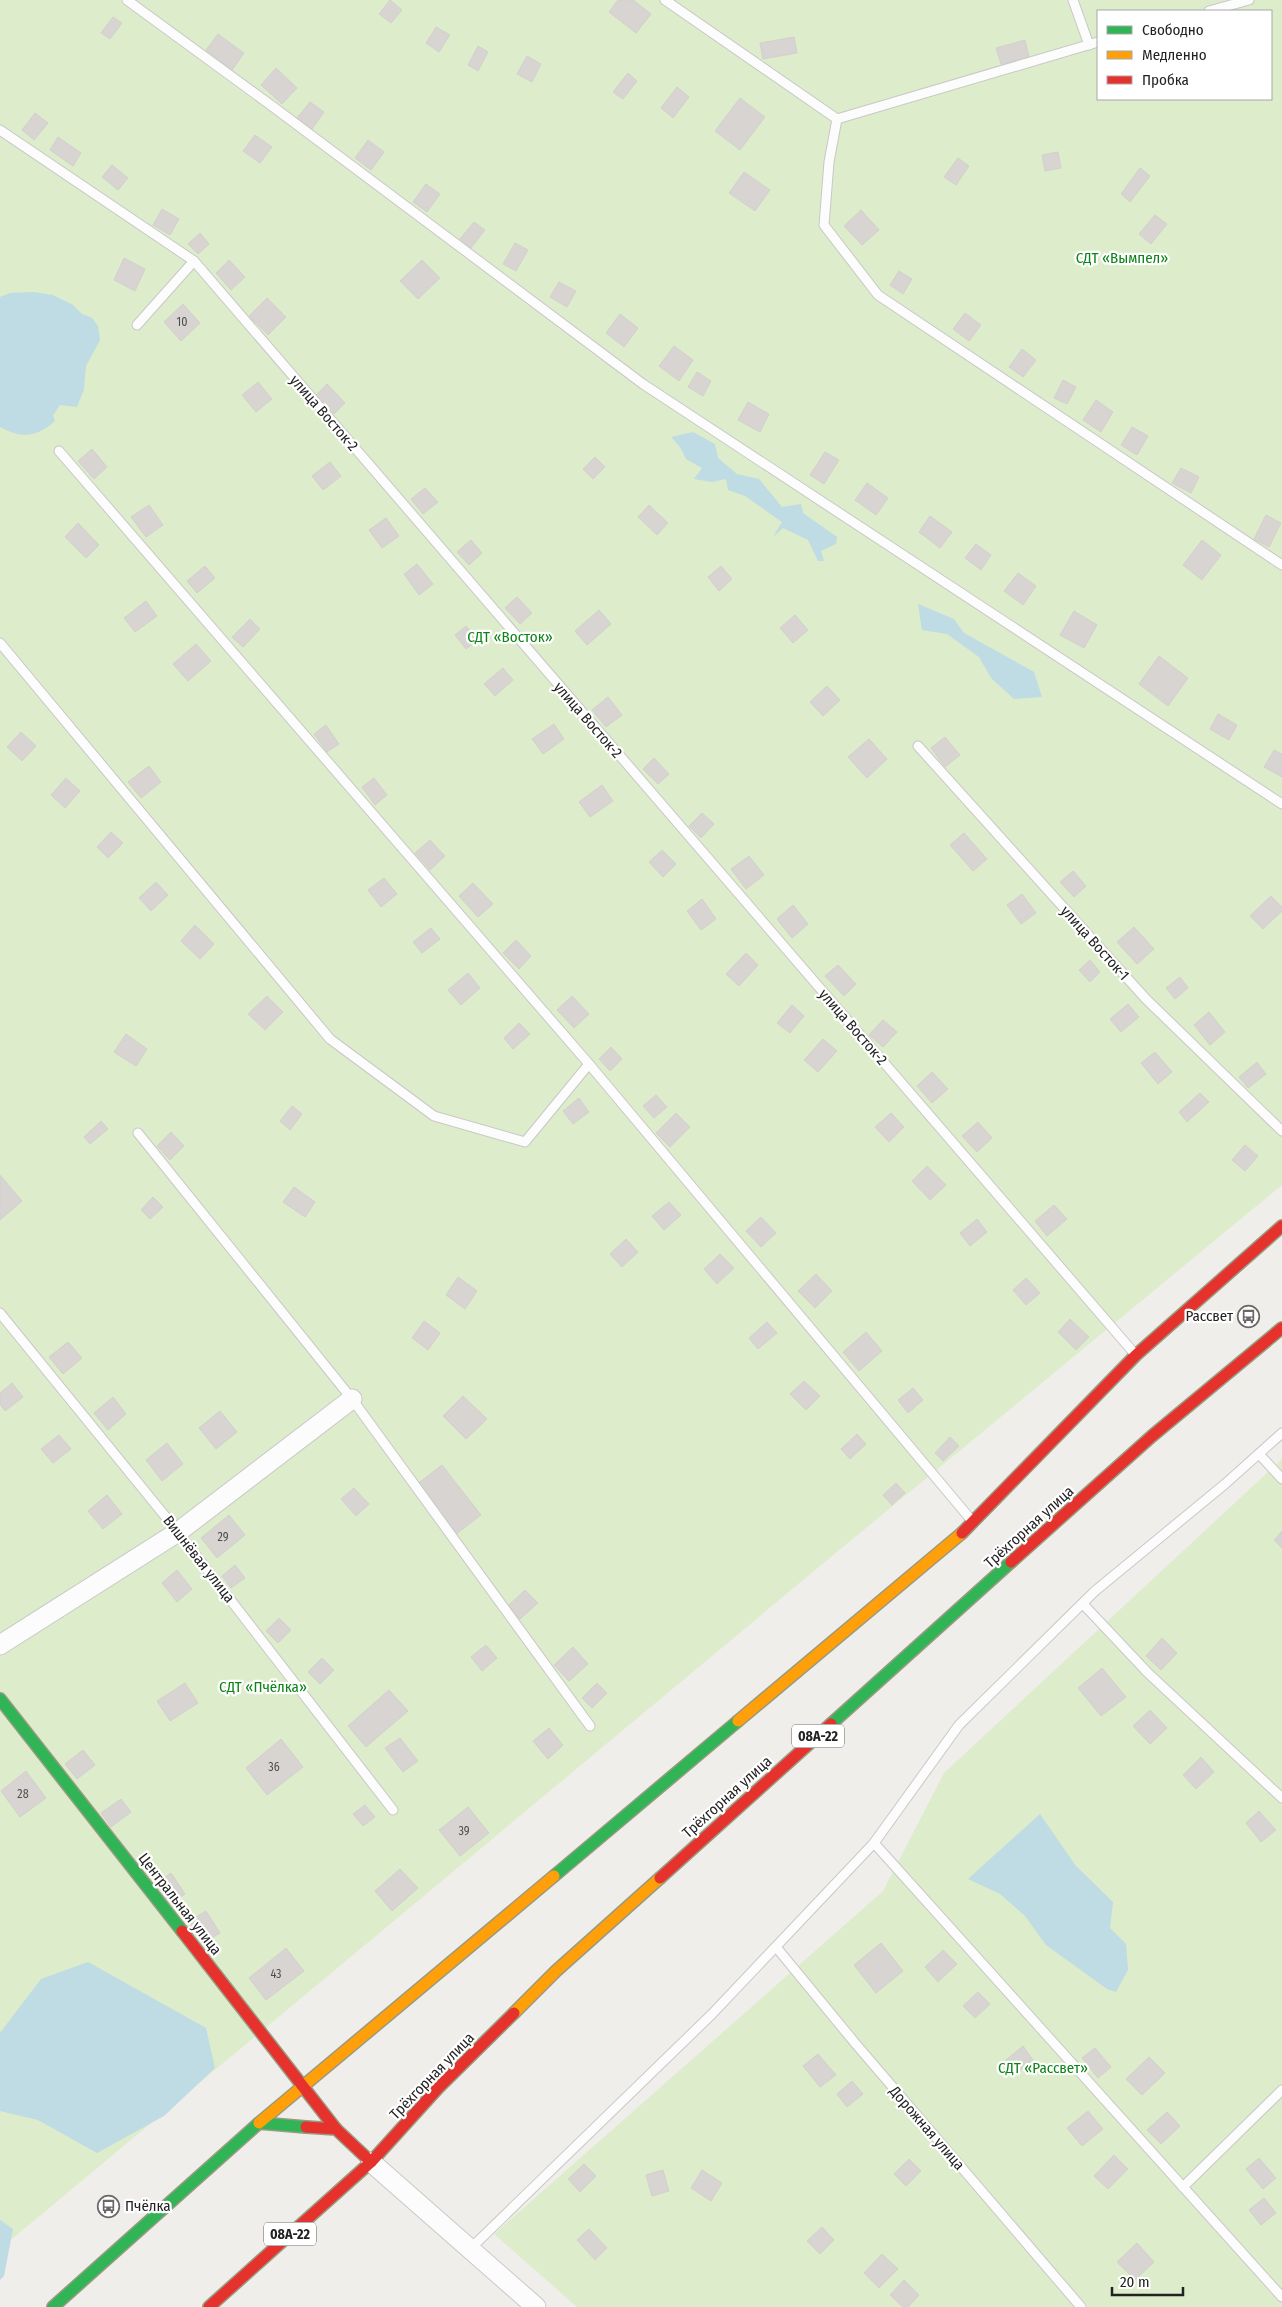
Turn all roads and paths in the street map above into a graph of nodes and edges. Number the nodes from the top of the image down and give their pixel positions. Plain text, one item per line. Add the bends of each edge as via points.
1 (127, 0) edge
2 (665, 0) edge
3 (1073, 0) edge
4 (1249, 0) edge
5 (1213, 10) edge
6 (1094, 43) edge
7 (838, 118) junction
8 (0, 130) edge
9 (194, 261) junction
10 (137, 325) dead end
11 (59, 452) dead end
12 (1282, 565) edge
13 (0, 643) edge
14 (918, 746) dead end
15 (1282, 804) edge
16 (589, 1064) junction
17 (1282, 1131) edge
18 (138, 1133) dead end
19 (1282, 1226) edge
20 (0, 1313) edge
21 (1282, 1328) edge
22 (1136, 1356) junction
23 (352, 1399) junction
24 (1282, 1433) edge
25 (1259, 1454) junction
26 (1282, 1480) edge
27 (974, 1523) junction
28 (178, 1532) junction
29 (1082, 1604) junction
30 (0, 1645) edge
31 (0, 1699) edge
32 (590, 1726) dead end
33 (1282, 1798) edge
34 (393, 1810) dead end
35 (874, 1843) junction
36 (776, 1947) junction
37 (303, 2086) junction
38 (1282, 2090) edge
39 (259, 2123) junction
40 (336, 2129) junction
41 (371, 2162) junction
42 (1183, 2187) junction
43 (470, 2249) junction
44 (1282, 2297) edge
45 (54, 2307) edge
46 (209, 2307) edge
47 (536, 2307) edge
48 (1081, 2307) edge

1 - 15 lane via 643,384
2 - 7 lane
3 - 6 lane
4 - 5 lane
6 - 7 lane
7 - 12 lane via 829,162 824,225 878,295
8 - 9 lane, улица Восток-2
9 - 10 lane
9 - 22 lane, улица Восток-2
11 - 16 lane
13 - 16 lane via 330,1039 434,1116 526,1142
14 - 17 lane, улица Восток-1 via 1146,999
16 - 27 lane
18 - 23 lane
19 - 22 main road
20 - 28 lane, Вишнёвая улица
21 - 41 main road, Трёхгорная улица / 08А-22 via 1152,1436 556,1971 438,2088
22 - 27 main road
23 - 28 street
23 - 32 lane
24 - 25 lane
25 - 26 lane
25 - 29 lane
27 - 37 main road
28 - 30 street
28 - 34 lane, Вишнёвая улица
29 - 33 lane via 1148,1673
29 - 35 lane via 959,1725
31 - 37 main road, Центральная улица
35 - 36 lane
35 - 42 lane
36 - 43 lane via 712,2014
36 - 48 lane, Дорожная улица
37 - 39 main road
37 - 40 main road, Центральная улица
38 - 42 lane
39 - 40 main road
39 - 45 main road
40 - 41 main road, Центральная улица
41 - 43 street
41 - 46 main road, Трёхгорная улица / 08А-22
42 - 44 lane
43 - 47 street

